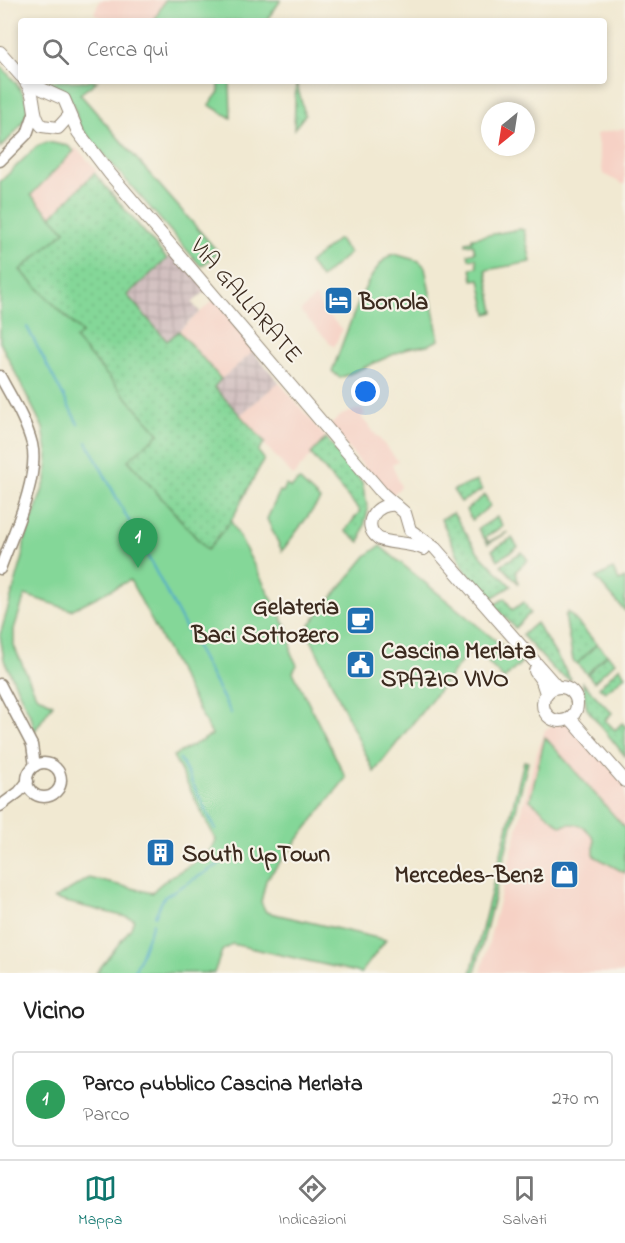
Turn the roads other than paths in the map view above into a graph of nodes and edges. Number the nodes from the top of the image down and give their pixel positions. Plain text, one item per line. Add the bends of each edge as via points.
1 (0, 43) edge
2 (0, 52) edge
3 (18, 64) edge
4 (18, 73) edge
5 (27, 84) edge
6 (38, 84) edge
7 (53, 95) junction
8 (35, 109) junction
9 (69, 116) junction
10 (53, 129) junction
11 (15, 147) junction
12 (0, 161) edge
13 (100, 162) junction
14 (0, 376) edge
15 (361, 466) junction
16 (396, 505) junction
17 (377, 509) junction
18 (408, 525) junction
19 (395, 541) junction
20 (0, 569) edge
21 (0, 684) edge
22 (557, 687) junction
23 (546, 693) junction
24 (573, 714) junction
25 (32, 745) junction
26 (47, 763) junction
27 (35, 766) junction
28 (625, 769) edge
29 (28, 781) junction
30 (625, 781) edge
31 (38, 795) junction
32 (2, 805) edge

1 - 3 main road
2 - 4 main road
5 - 8 main road, VIA GALLARATE via 33,92
6 - 7 main road, VIA GALLARATE
7 - 8 main road via 43,98
7 - 9 main road, VIA GALLARATE via 64,99
8 - 10 main road, VIA GALLARATE via 38,122
8 - 11 street via 30,129
9 - 10 main road
9 - 13 main road, VIA GALLARATE
10 - 11 street via 34,133
10 - 13 main road, VIA GALLARATE
11 - 12 street
13 - 15 main road, VIA GALLARATE
14 - 20 street via 28,431 33,459 30,482
15 - 16 main road, VIA GALLARATE
15 - 17 main road, VIA GALLARATE
16 - 17 main road
16 - 18 main road, VIA GALLARATE via 405,513
17 - 19 main road, VIA GALLARATE via 371,520 373,532 382,540
18 - 19 main road via 404,535
18 - 22 main road, VIA GALLARATE via 435,548
19 - 23 main road, VIA GALLARATE via 429,552 533,668
21 - 25 street
22 - 23 main road
22 - 24 main road via 572,691 577,704
23 - 24 main road via 546,714 557,721
24 - 28 main road
24 - 30 main road
25 - 26 street
25 - 27 street
26 - 27 street
26 - 31 street via 58,770 61,783 54,794
27 - 29 street
29 - 31 street
29 - 32 street
31 - 32 street

